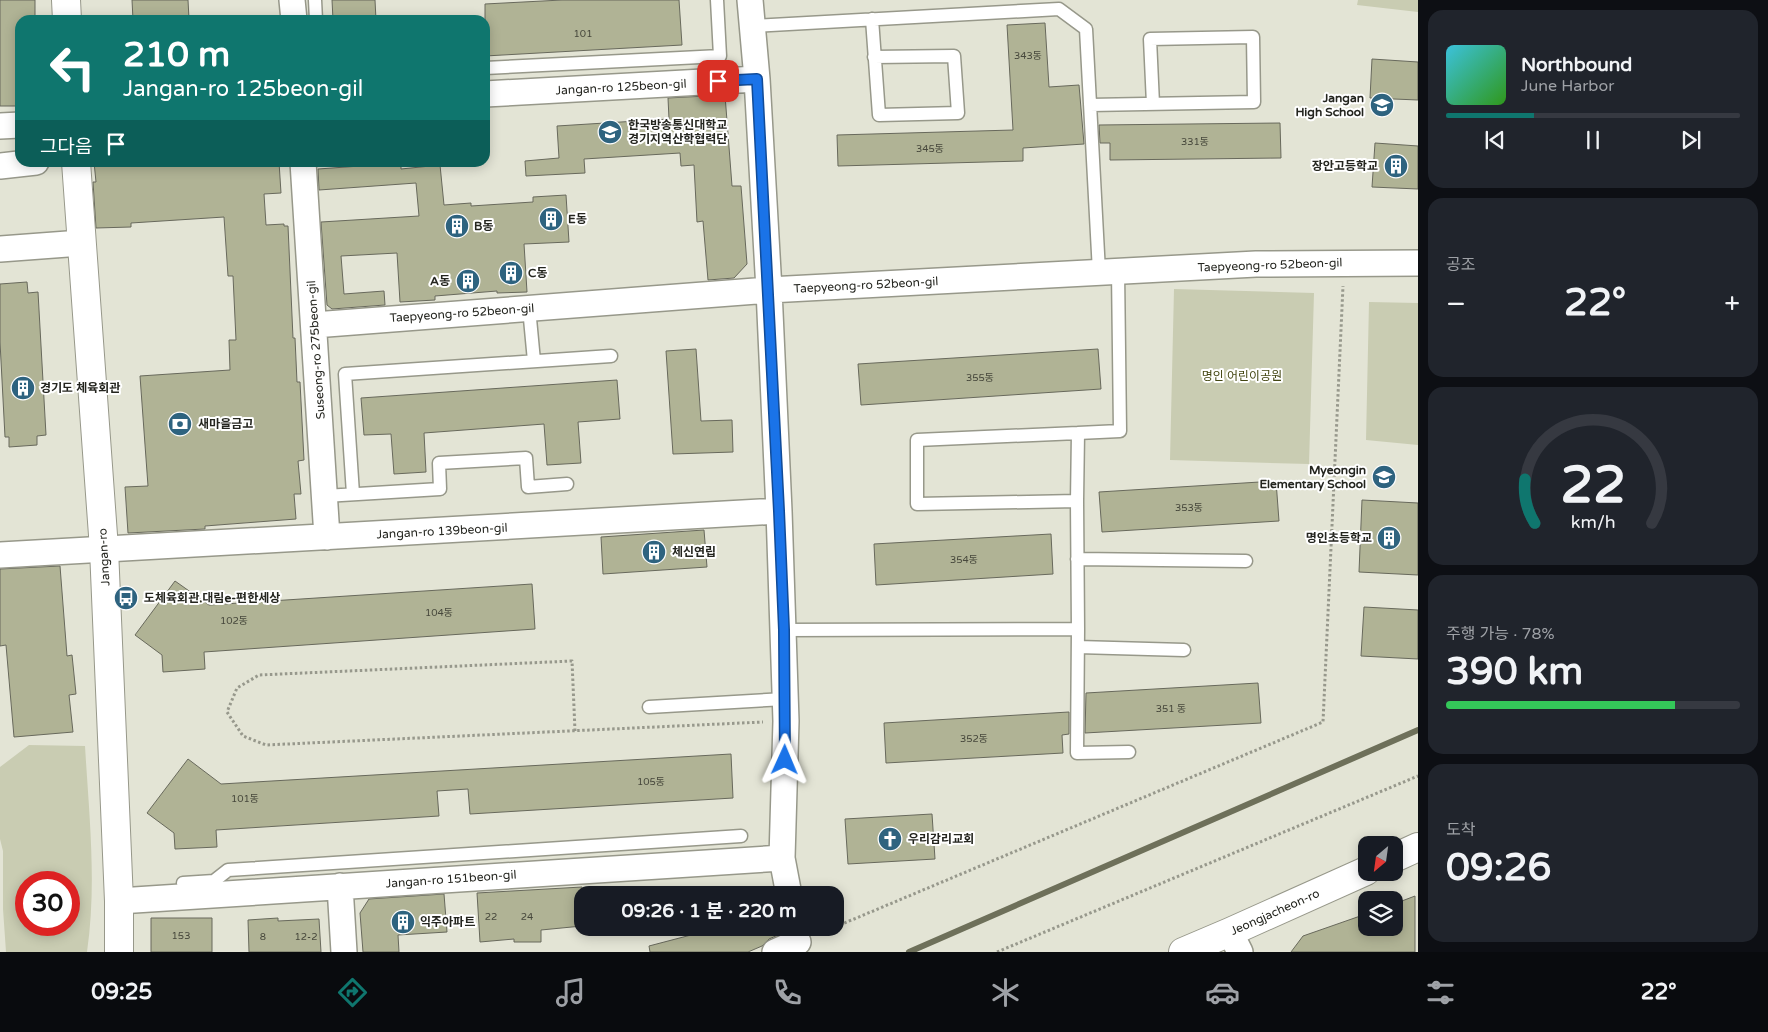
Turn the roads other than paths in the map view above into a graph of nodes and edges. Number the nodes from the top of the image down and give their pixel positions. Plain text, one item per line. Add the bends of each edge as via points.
1 (66, 0) edge
2 (292, 0) edge
3 (315, 0) edge
4 (716, 0) edge
5 (750, 0) edge
6 (1060, 4) edge
7 (68, 15) edge
8 (294, 15) edge
9 (316, 15) edge
10 (872, 19) junction
11 (752, 26) junction
12 (874, 57) junction
13 (490, 68) edge
14 (757, 79) junction
15 (490, 94) edge
16 (1153, 104) junction
17 (1090, 105) junction
18 (15, 125) edge
19 (0, 126) edge
20 (15, 164) edge
21 (0, 166) edge
22 (76, 167) edge
23 (303, 167) edge
24 (82, 242) junction
25 (0, 250) edge
26 (1418, 263) edge
27 (1108, 272) junction
28 (769, 290) junction
29 (529, 308) junction
30 (314, 325) junction
31 (611, 356) dead end
32 (534, 361) junction
33 (1078, 433) junction
34 (567, 484) dead end
35 (353, 494) junction
36 (325, 496) junction
37 (1077, 501) junction
38 (779, 511) junction
39 (328, 537) junction
40 (104, 549) junction
41 (0, 555) edge
42 (1077, 559) junction
43 (1246, 561) dead end
44 (1078, 629) junction
45 (784, 630) junction
46 (1078, 647) junction
47 (1184, 650) dead end
48 (649, 707) dead end
49 (786, 710) junction
50 (1129, 752) dead end
51 (741, 836) dead end
52 (1418, 847) edge
53 (1403, 854) edge
54 (782, 858) junction
55 (406, 870) junction
56 (1358, 875) edge
57 (183, 883) dead end
58 (340, 886) junction
59 (787, 886) edge
60 (119, 901) junction
61 (797, 941) edge
62 (1235, 942) edge
63 (115, 947) edge
64 (344, 952) edge
65 (775, 952) edge
66 (1183, 952) edge

1 - 7 main road
2 - 8 street
3 - 9 lane
4 - 13 lane via 720,56
5 - 11 street
6 - 10 lane
6 - 17 lane via 1086,29
10 - 11 lane
10 - 12 lane
11 - 14 street
12 - 12 lane via 879,115 958,113 954,56
14 - 15 street, Jangan-ro 125beon-gil
14 - 28 street
16 - 16 lane via 1254,102 1253,37 1150,39
16 - 17 lane
17 - 27 lane
18 - 19 street
20 - 21 street
22 - 24 main road, Jangan-ro
23 - 30 street, Suseong-ro 275beon-gil
24 - 25 street
24 - 40 main road, Jangan-ro
26 - 27 street, Taepyeong-ro 52beon-gil via 1256,264
27 - 28 street, Taepyeong-ro 52beon-gil
27 - 33 lane via 1120,432
28 - 29 street, Taepyeong-ro 52beon-gil
28 - 38 street
29 - 30 street, Taepyeong-ro 52beon-gil
29 - 32 lane
30 - 36 street, Suseong-ro 275beon-gil
31 - 32 lane
32 - 35 lane via 345,374
33 - 37 lane
33 - 37 lane via 917,440 917,504
34 - 35 lane via 528,486 526,458 438,463 440,489
35 - 36 lane
36 - 39 street, Suseong-ro 275beon-gil
37 - 42 lane
38 - 39 street, Jangan-ro 139beon-gil
38 - 45 street
39 - 40 street, Jangan-ro 139beon-gil
40 - 41 street, Jangan-ro 139beon-gil
40 - 60 main road, Jangan-ro
42 - 43 lane
42 - 44 lane
44 - 45 lane
44 - 46 lane
45 - 49 street
46 - 47 lane
46 - 50 lane via 1077,753
48 - 49 lane
49 - 54 street
51 - 55 lane
52 - 53 main road
54 - 55 street, Jangan-ro 151beon-gil
54 - 59 street
55 - 57 lane via 228,870 214,880
55 - 58 street, Jangan-ro 151beon-gil
56 - 62 main road, Jeongjacheon-ro
58 - 60 street, Jangan-ro 151beon-gil
58 - 64 street
60 - 63 main road, Jangan-ro
61 - 65 street
62 - 66 main road, Jeongjacheon-ro

